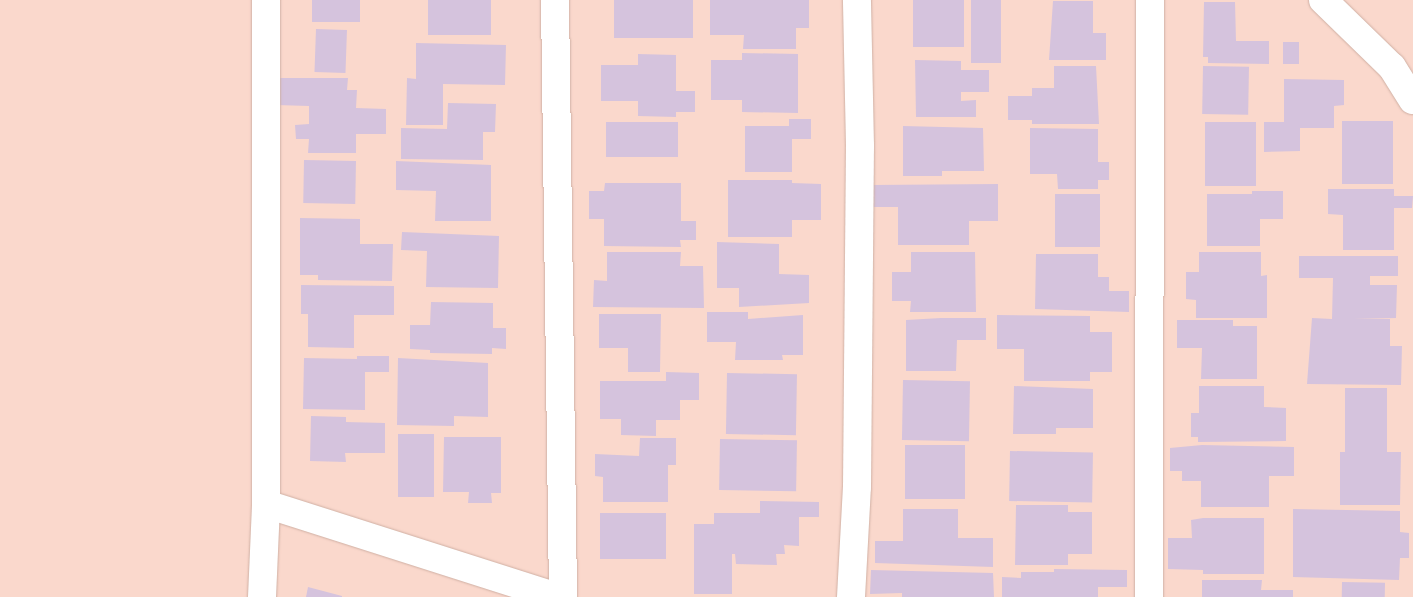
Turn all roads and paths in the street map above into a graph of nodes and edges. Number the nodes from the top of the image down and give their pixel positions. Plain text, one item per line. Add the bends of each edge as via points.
1 (266, 0) edge
2 (555, 0) edge
3 (857, 0) edge
4 (1150, 0) edge
5 (1323, 0) edge
6 (1402, 73) edge
7 (1413, 100) edge
8 (266, 504) junction
9 (262, 597) edge
10 (558, 597) edge
11 (563, 597) edge
12 (851, 597) edge
13 (1149, 597) edge

1 - 8 street
2 - 11 street
3 - 12 street via 860,146 858,457
4 - 13 street
5 - 6 street
6 - 7 street
8 - 9 street
8 - 10 street

